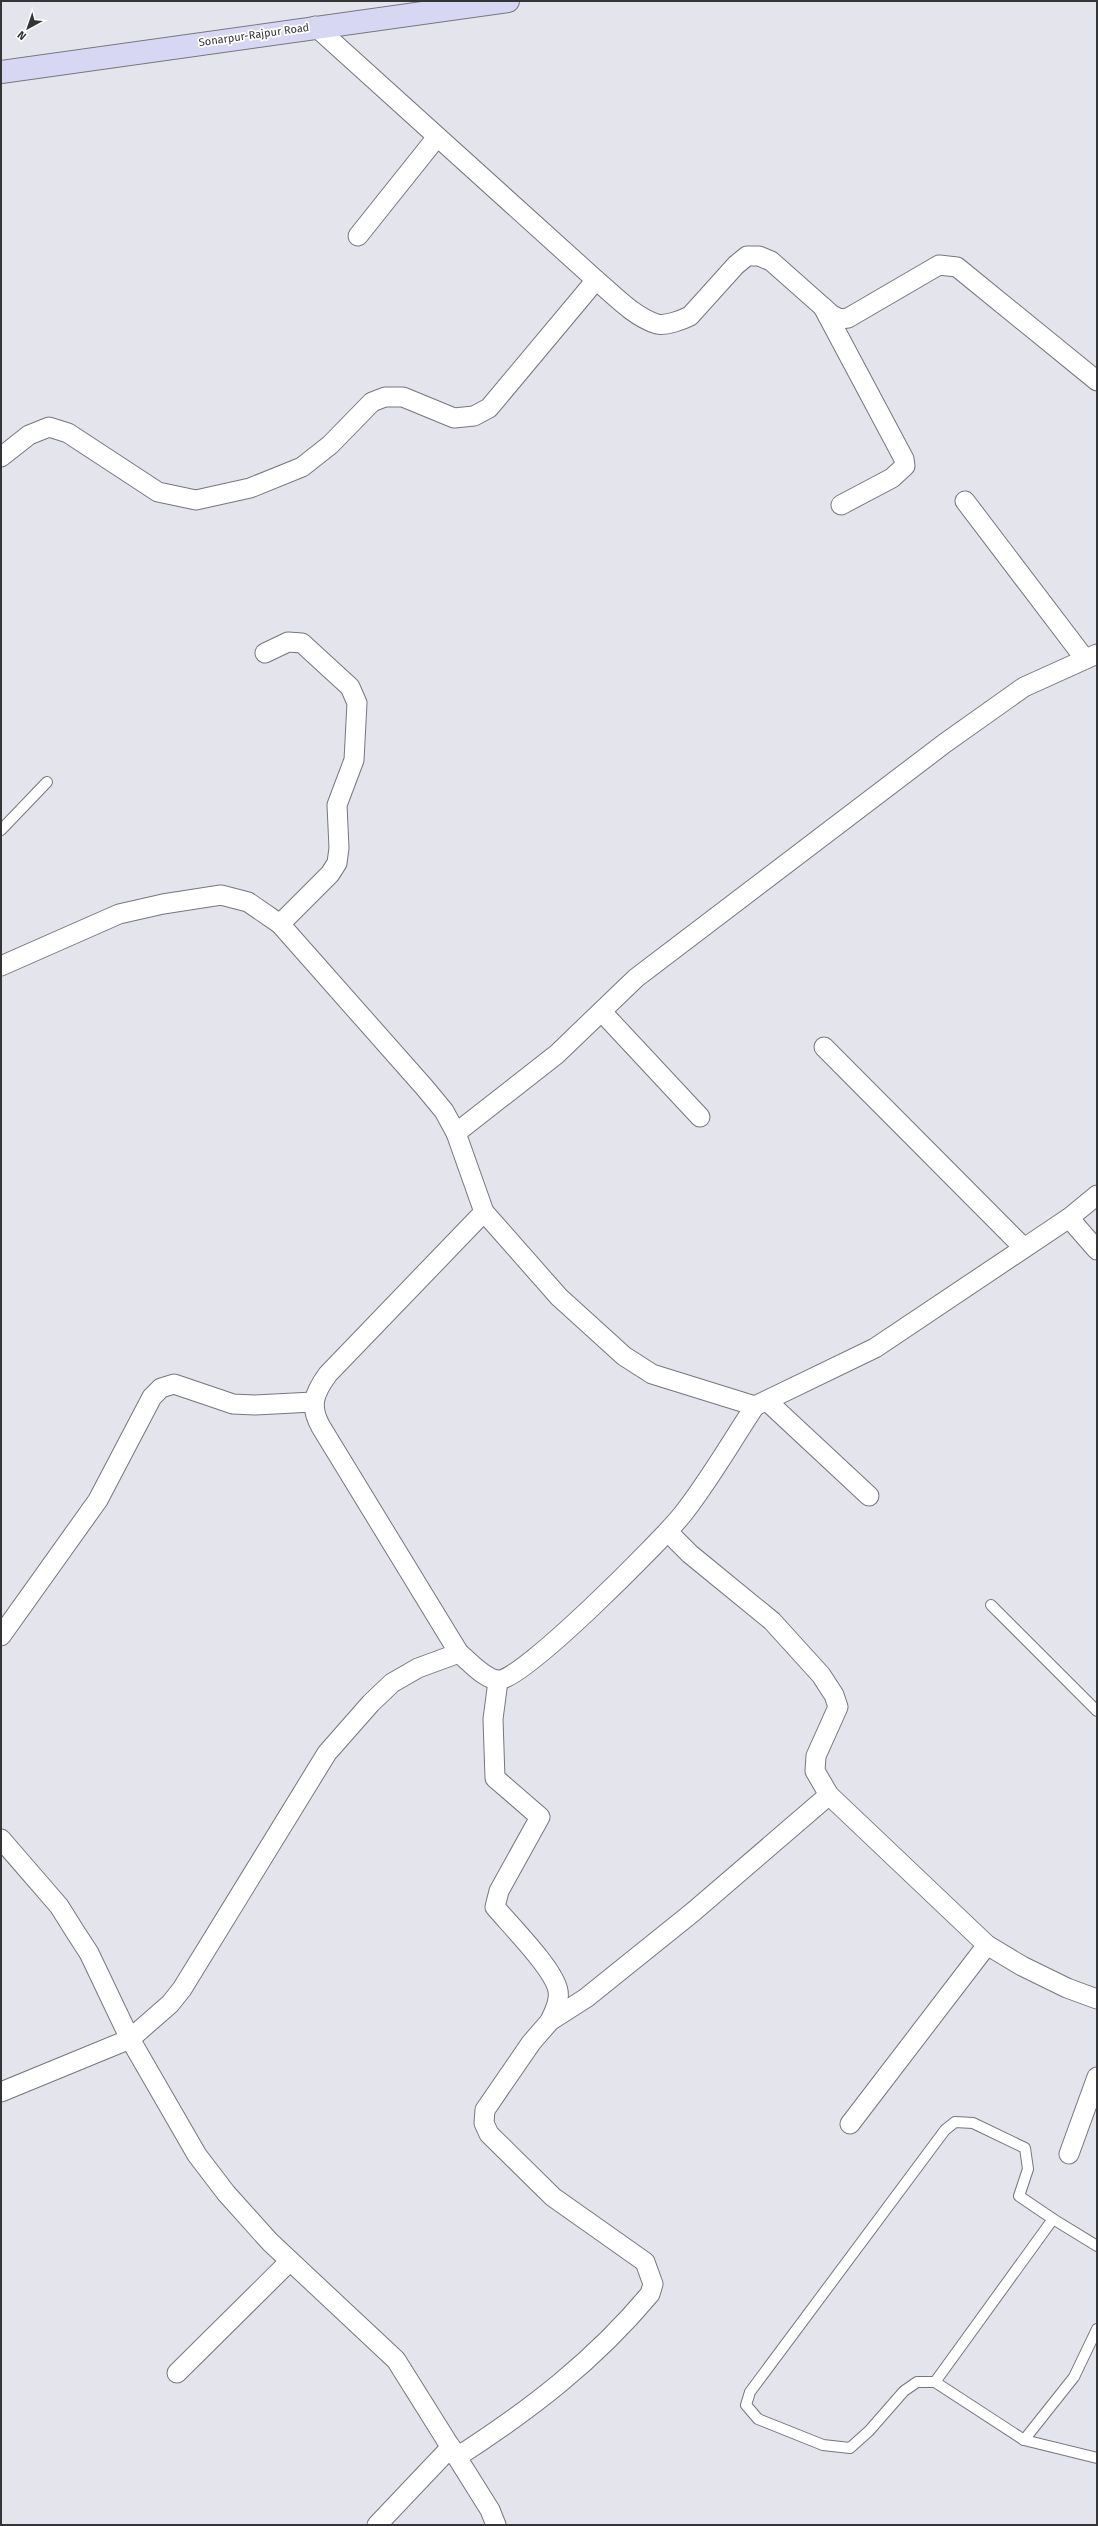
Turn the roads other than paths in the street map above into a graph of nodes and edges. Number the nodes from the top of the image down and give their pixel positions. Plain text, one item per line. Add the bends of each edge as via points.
1 (508, 1) edge
2 (315, 26) junction
3 (1, 72) edge
4 (437, 137) junction
5 (358, 236) dead end
6 (596, 280) junction
7 (823, 307) junction
8 (1097, 381) edge
9 (1, 457) edge
10 (965, 501) dead end
11 (842, 505) dead end
12 (265, 653) dead end
13 (1091, 656) edge
14 (47, 782) dead end
15 (1, 830) edge
16 (280, 924) junction
17 (1, 966) edge
18 (602, 1012) junction
19 (824, 1046) dead end
20 (700, 1117) dead end
21 (456, 1133) junction
22 (1097, 1195) edge
23 (484, 1212) junction
24 (1069, 1218) junction
25 (1024, 1248) junction
26 (1097, 1250) edge
27 (313, 1402) junction
28 (761, 1403) junction
29 (868, 1496) dead end
30 (668, 1532) junction
31 (991, 1605) dead end
32 (1, 1636) edge
33 (460, 1653) junction
34 (498, 1680) junction
35 (1097, 1710) edge
36 (829, 1795) junction
37 (1, 1839) edge
38 (987, 1945) junction
39 (1097, 1999) edge
40 (550, 2021) junction
41 (130, 2039) junction
42 (1097, 2077) edge
43 (1, 2092) edge
44 (850, 2124) dead end
45 (1070, 2154) dead end
46 (1052, 2219) junction
47 (1097, 2246) edge
48 (290, 2261) junction
49 (1097, 2329) edge
50 (177, 2373) dead end
51 (935, 2382) junction
52 (1024, 2440) junction
53 (454, 2452) junction
54 (1097, 2458) edge
55 (377, 2525) edge
56 (496, 2525) edge

1 - 2 main road, Sonarpur-Rajpur Road
2 - 3 main road, Sonarpur-Rajpur Road
2 - 4 street
4 - 5 street
4 - 6 street
6 - 7 street via 638,315 658,324 690,316 736,265 747,256 759,256 771,261 788,274
6 - 9 street via 489,408 474,416 454,418 403,397 385,397 372,402 330,445 302,467 250,488 196,500 158,492 68,433 49,427 29,435
7 - 8 street via 832,315 848,318 939,265 948,264 957,267
7 - 11 street via 904,459 905,466 892,478
10 - 13 street
12 - 16 street via 288,642 302,643 350,687 357,703 354,760 337,805 337,863 330,874
13 - 18 street via 1024,687 983,714 636,978
14 - 15 lane
16 - 17 street via 248,902 221,895 185,900 119,914
16 - 21 street via 425,1088 444,1111
18 - 20 street
18 - 21 street via 557,1054
19 - 25 street
21 - 23 street
22 - 24 street
23 - 27 street via 328,1374 318,1388
23 - 28 street via 559,1297 624,1356 652,1374
24 - 25 street
24 - 26 street
25 - 28 street via 874,1348
27 - 32 street via 233,1404 174,1384 161,1388 152,1397 98,1500
27 - 33 street via 320,1427
28 - 29 street
28 - 30 street
30 - 34 street via 592,1607 524,1668 509,1678
30 - 36 street via 690,1554 772,1621 822,1674 834,1694 838,1707 816,1756 815,1771
31 - 35 lane
33 - 34 street via 486,1676
33 - 41 street via 418,1668 392,1684 371,1703 327,1753 182,1988 170,2004
34 - 40 street via 494,1719 495,1778 540,1817 499,1891 495,1907 551,1974 558,1991 557,2004
36 - 38 street
36 - 40 street via 693,1912 586,1998
37 - 41 street via 59,1906 88,1953
38 - 39 street via 1022,1966 1067,1988
38 - 44 street
40 - 53 street via 531,2043 485,2110 484,2123 488,2134 553,2197 639,2255 651,2272 653,2284 650,2294 593,2356 516,2419
41 - 43 street
41 - 48 street via 197,2155 246,2216
42 - 45 street
46 - 47 lane
46 - 51 lane
46 - 51 lane via 1019,2196 1028,2169 1025,2148 973,2123 955,2122 945,2130 750,2392 746,2405 758,2419 823,2445 850,2448 869,2432 904,2392 917,2382
48 - 50 street
48 - 53 street via 396,2360
49 - 52 lane via 1074,2377
51 - 52 lane
52 - 54 lane
53 - 55 street
53 - 56 street

